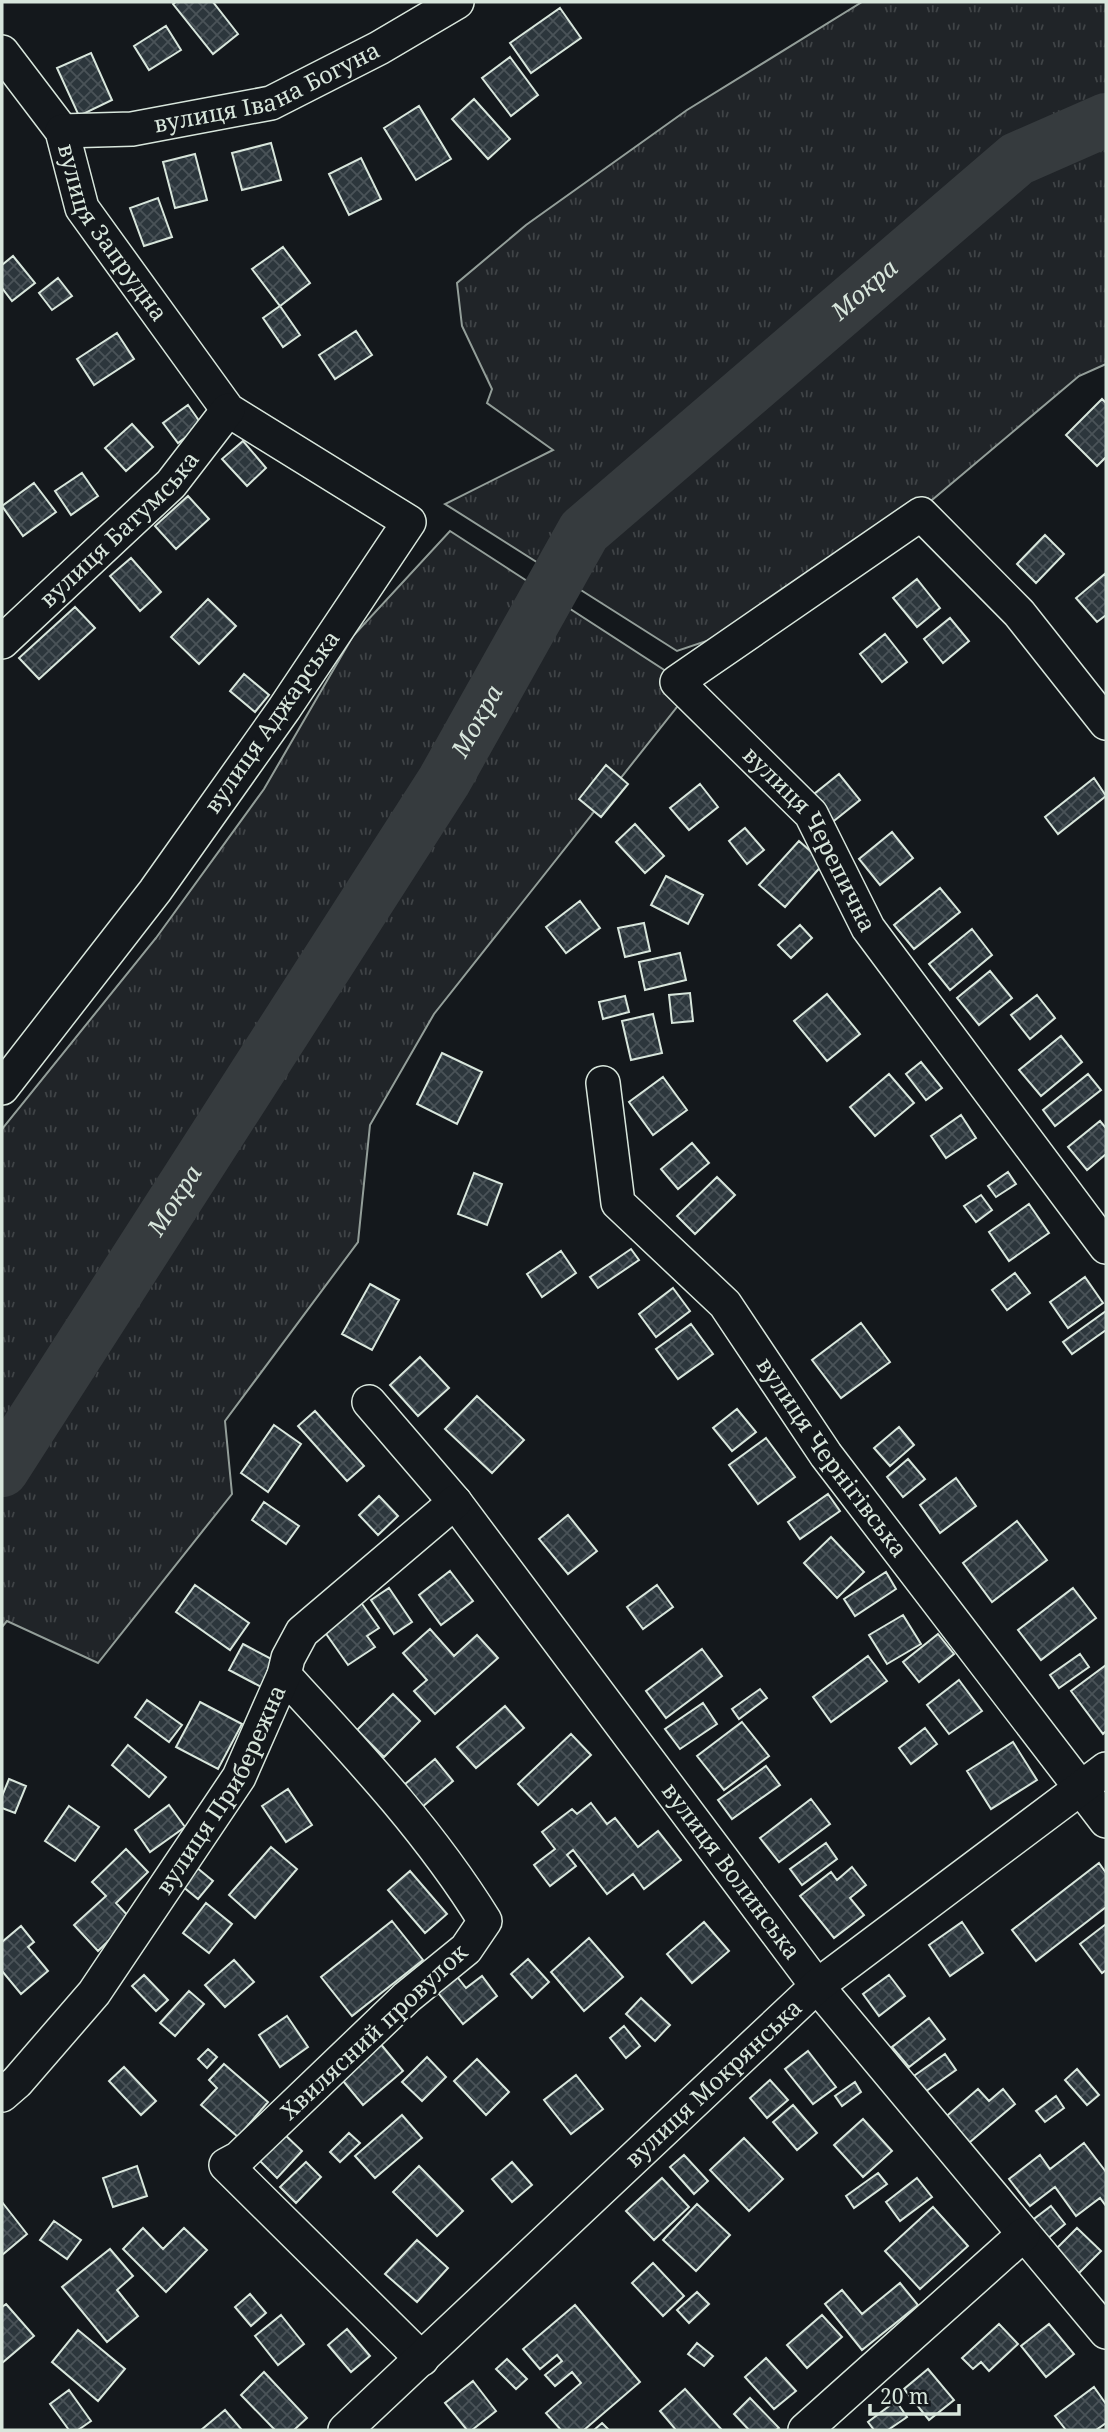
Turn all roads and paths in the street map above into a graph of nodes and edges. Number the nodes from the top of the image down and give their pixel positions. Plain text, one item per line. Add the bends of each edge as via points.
1 (457, 2) edge
2 (2, 52) edge
3 (62, 131) junction
4 (229, 410) junction
5 (2, 642) edge
6 (1106, 723) edge
7 (603, 1083) dead end
8 (2, 1088) edge
9 (1106, 1247) edge
10 (369, 1402) dead end
11 (455, 1502) junction
12 (284, 1675) junction
13 (1093, 1778) edge
14 (1106, 1821) edge
15 (817, 1986) junction
16 (2, 2095) edge
17 (1023, 2235) junction
18 (1106, 2332) edge
19 (422, 2360) junction
20 (345, 2430) edge
21 (805, 2430) edge

1 - 3 street, вулиця Івана Богуна via 271,103 132,129
2 - 3 street, вулиця Запрудна
3 - 4 street, вулиця Запрудна via 82,208
4 - 5 street, вулиця Батумська via 171,484
4 - 8 street, вулиця Аджарська via 409,522 155,891
6 - 9 street, вулиця Черепична via 1019,613 921,514 677,682 811,814 868,928
7 - 13 street, вулиця Чернігівська via 618,1203 725,1304 826,1455
10 - 11 street, вулиця Волинська
11 - 12 street, вулиця Прибережна via 302,1632
11 - 15 street, вулиця Волинська
12 - 16 street, вулиця Прибережна via 239,1777 94,1993
12 - 19 street, Хвилясний провулок via 370,1767 458,1877 485,1920 466,1950 407,1997 239,2158 226,2165
13 - 14 street, вулиця Чернігівська
13 - 15 street, вулиця Мокрянська
15 - 17 street, вулиця Волинська
15 - 19 street, вулиця Мокрянська
17 - 18 street, вулиця Волинська
17 - 21 street
19 - 20 street, вулиця Мокрянська

